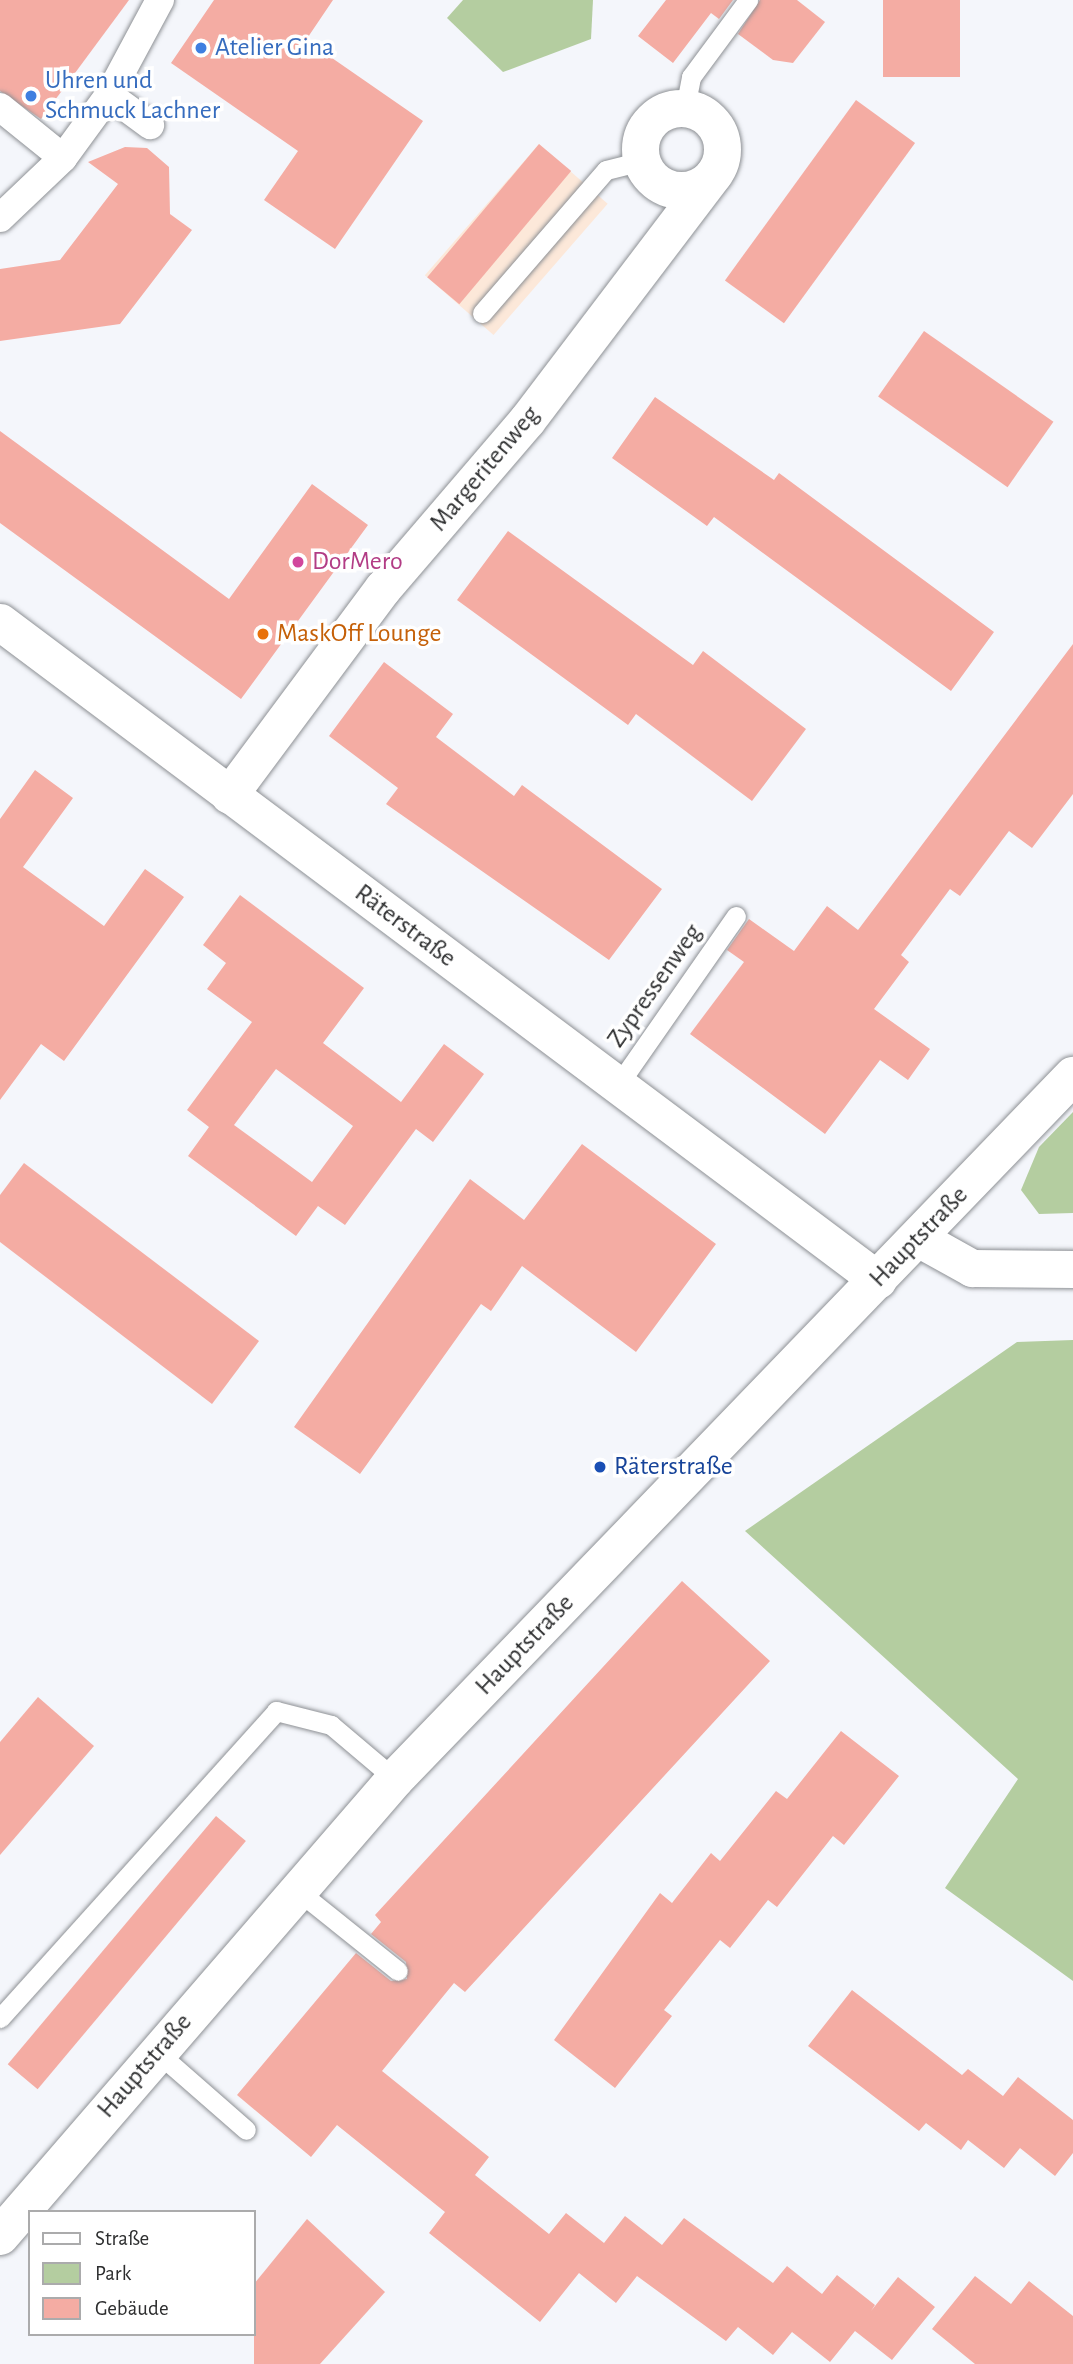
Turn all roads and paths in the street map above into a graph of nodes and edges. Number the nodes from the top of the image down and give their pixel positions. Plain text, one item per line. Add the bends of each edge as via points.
1 (160, 0) edge
2 (748, 0) edge
3 (109, 94) junction
4 (0, 107) edge
5 (685, 107) junction
6 (150, 125) dead end
7 (63, 158) junction
8 (642, 161) junction
9 (714, 174) junction
10 (0, 218) edge
11 (482, 313) dead end
12 (0, 622) edge
13 (229, 795) junction
14 (736, 916) dead end
15 (1073, 1076) edge
16 (618, 1085) junction
17 (918, 1238) junction
18 (1073, 1269) edge
19 (878, 1280) junction
20 (395, 1779) junction
21 (297, 1891) junction
22 (398, 1971) dead end
23 (0, 2018) edge
24 (157, 2052) junction
25 (246, 2130) dead end
26 (0, 2236) edge

1 - 3 street
2 - 5 lane via 691,77
3 - 6 street
3 - 7 street
4 - 7 street
5 - 8 street via 653,117 640,142
5 - 9 street, Margeritenweg via 705,115 721,136
7 - 10 street
8 - 9 street via 653,180 678,190
8 - 11 lane via 606,170
9 - 13 street, Margeritenweg via 527,420 383,588
12 - 13 street, Räterstraße
13 - 16 street, Räterstraße
14 - 16 lane, Zypressenweg
15 - 17 street, Hauptstraße
16 - 19 street, Räterstraße
17 - 18 street via 972,1268
17 - 19 street, Hauptstraße
19 - 20 street, Hauptstraße
20 - 21 street, Hauptstraße
20 - 23 lane via 331,1726 276,1711
21 - 22 lane
21 - 24 street, Hauptstraße
24 - 25 lane
24 - 26 street, Hauptstraße

